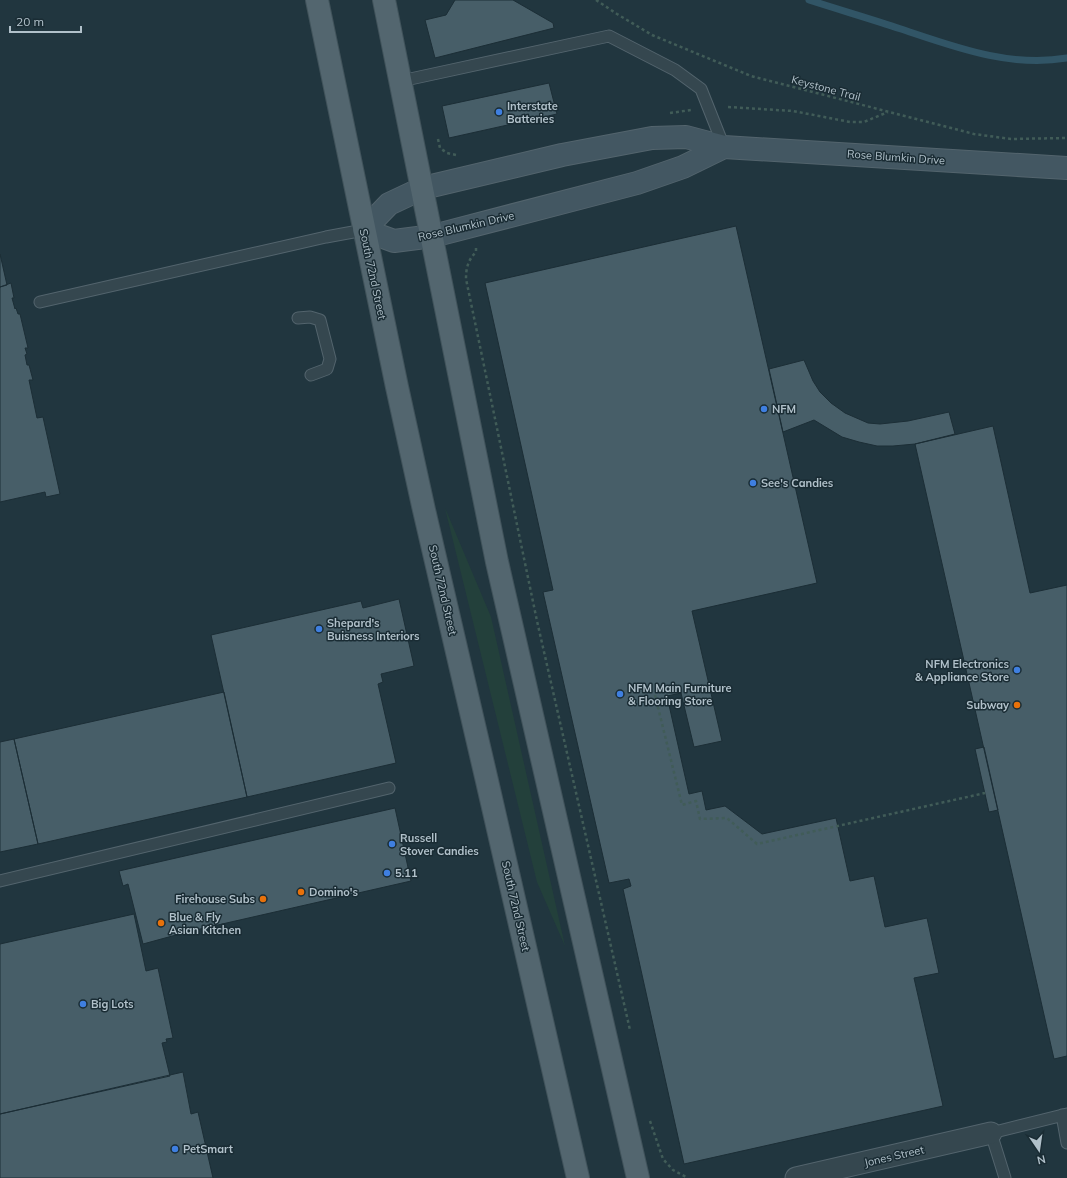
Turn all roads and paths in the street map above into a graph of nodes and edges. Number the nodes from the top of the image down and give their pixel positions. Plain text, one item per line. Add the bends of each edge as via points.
1 (316, 0) edge
2 (384, 0) edge
3 (596, 0) edge
4 (401, 81) junction
5 (1067, 138) edge
6 (724, 146) junction
7 (1067, 168) edge
8 (423, 188) junction
9 (470, 226) junction
10 (364, 230) junction
11 (433, 236) junction
12 (40, 302) dead end
13 (298, 318) dead end
14 (311, 375) dead end
15 (655, 695) dead end
16 (389, 788) dead end
17 (985, 792) dead end
18 (0, 881) edge
19 (632, 1037) dead end
20 (649, 1114) dead end
21 (1064, 1115) edge
22 (992, 1133) junction
23 (1067, 1143) edge
24 (578, 1178) edge
25 (638, 1178) edge
26 (688, 1178) edge
27 (796, 1178) edge
28 (1005, 1178) edge

1 - 10 main road, South 72nd Street
2 - 4 main road
3 - 5 path, Keystone Trail via 652,35 751,76 974,134 1011,139
4 - 6 lane via 609,36 675,70 701,89
4 - 8 main road
6 - 7 main road, Rose Blumkin Drive
6 - 8 main road, Rose Blumkin Drive via 686,137 652,138 562,154
6 - 9 main road, Rose Blumkin Drive via 683,167 637,183
8 - 10 main road, Rose Blumkin Drive via 389,204
8 - 11 main road
9 - 11 main road, Rose Blumkin Drive
9 - 19 path via 476,252 466,267 466,279 537,621
10 - 11 main road, Rose Blumkin Drive via 394,241
10 - 12 lane
10 - 24 main road, South 72nd Street via 424,510
11 - 25 main road via 497,562
13 - 14 lane via 310,317 320,320 330,359 327,369
15 - 17 path via 682,805 696,801 700,819 727,818 757,844
16 - 18 lane
20 - 26 path via 663,1158 673,1170
21 - 22 lane
21 - 23 lane
22 - 27 street, Jones Street
22 - 28 lane

